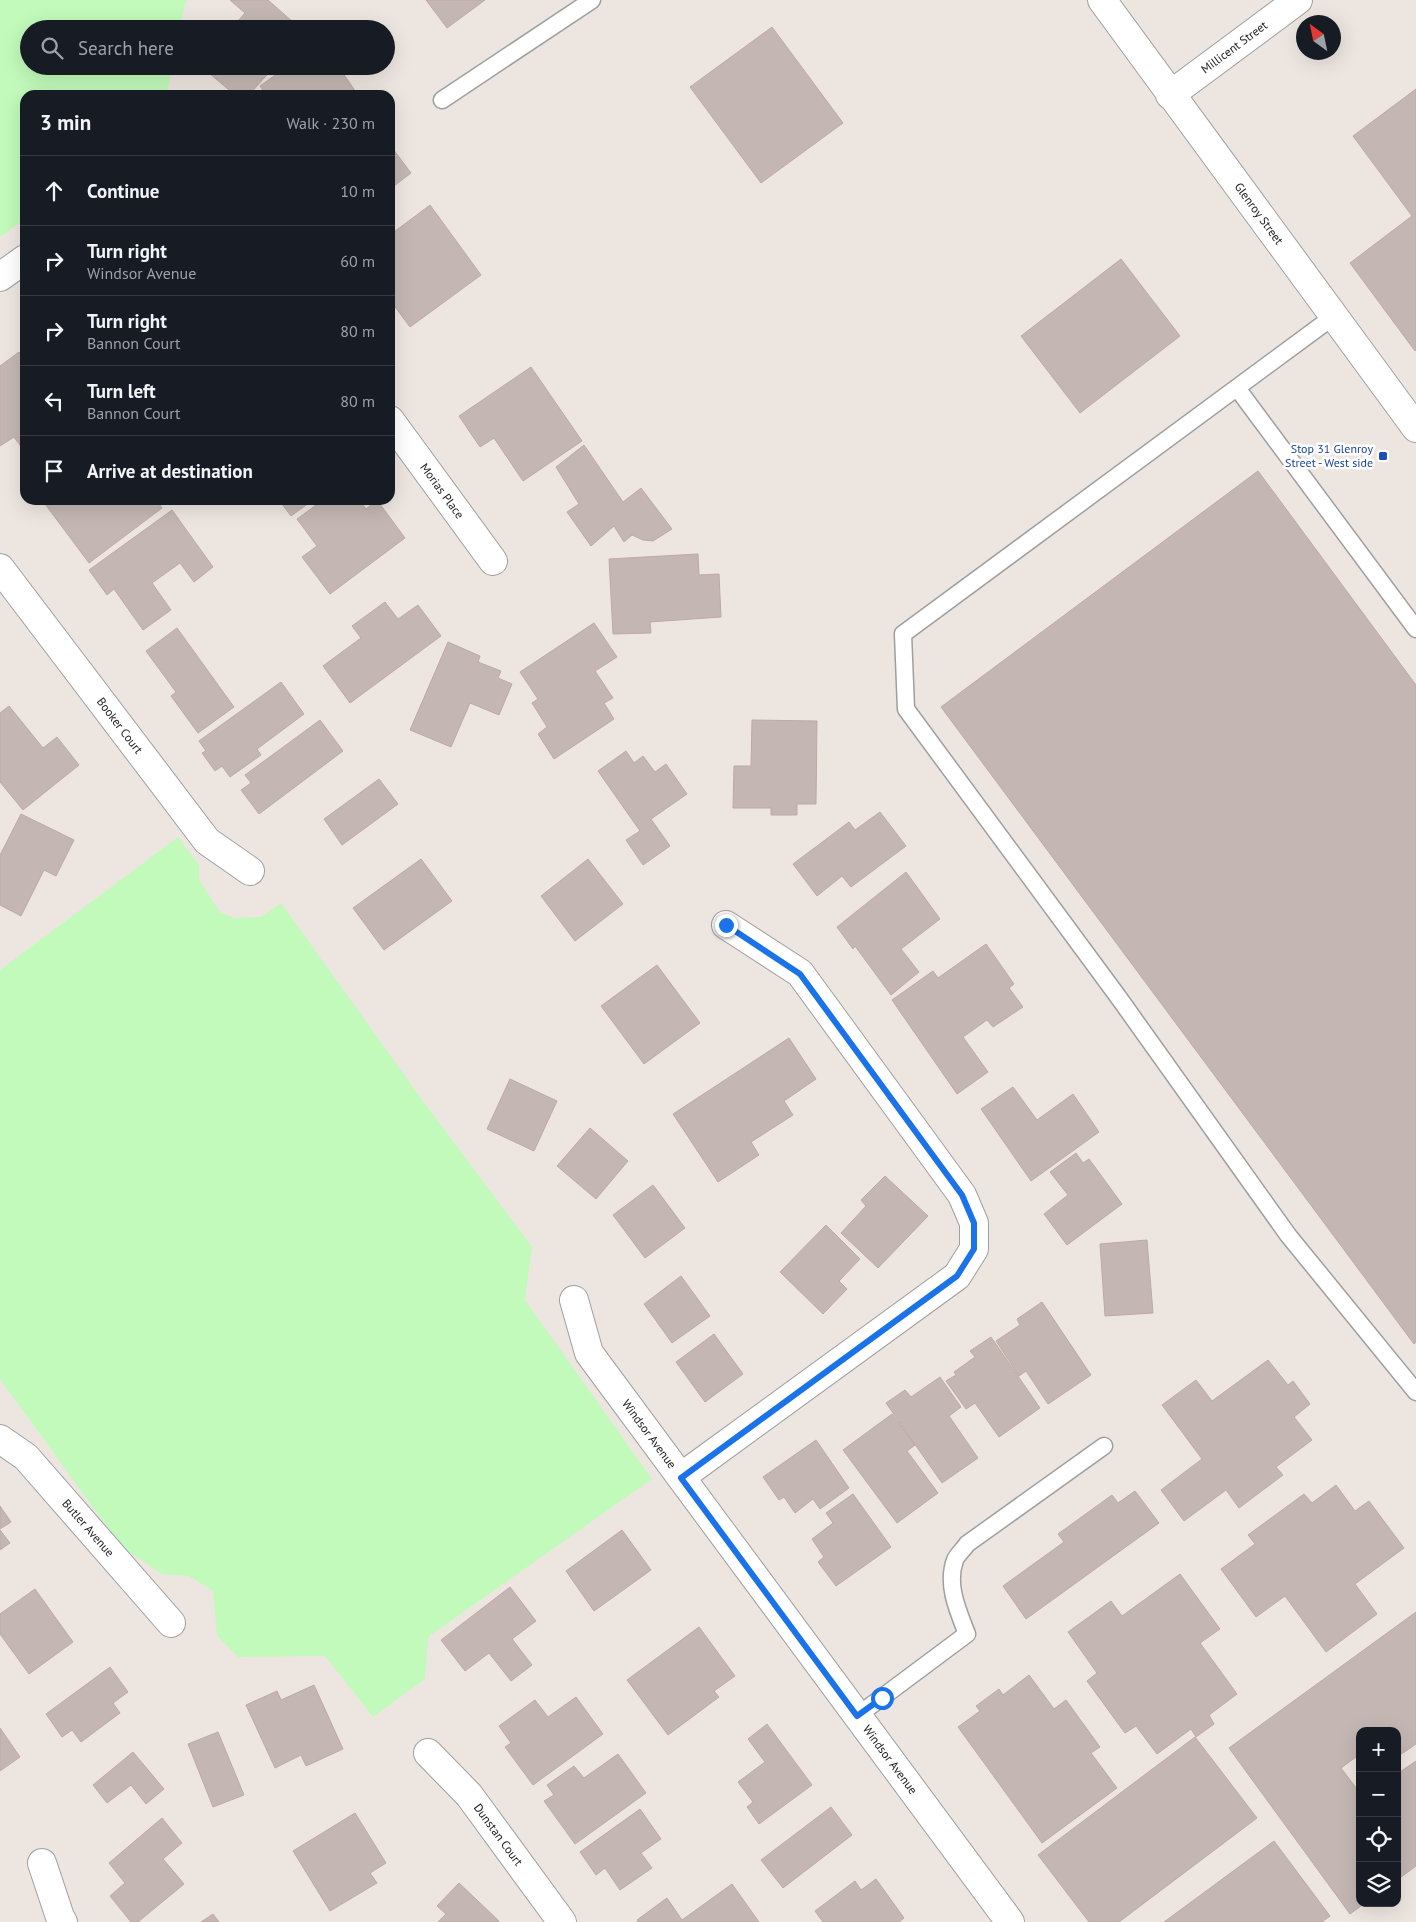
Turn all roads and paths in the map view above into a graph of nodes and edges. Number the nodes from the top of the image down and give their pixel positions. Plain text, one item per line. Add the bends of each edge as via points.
1 (592, 0) edge
2 (1102, 0) edge
3 (1298, 0) edge
4 (1170, 95) junction
5 (442, 100) dead end
6 (20, 263) edge
7 (0, 277) edge
8 (1334, 316) junction
9 (1237, 388) junction
10 (395, 427) edge
11 (1416, 428) edge
12 (493, 561) dead end
13 (0, 568) edge
14 (1416, 628) edge
15 (250, 871) dead end
16 (726, 925) dead end
17 (574, 1300) dead end
18 (1416, 1392) edge
19 (0, 1439) edge
20 (1104, 1446) dead end
21 (681, 1478) junction
22 (171, 1623) dead end
23 (857, 1716) junction
24 (428, 1753) dead end
25 (42, 1863) dead end
26 (63, 1922) edge
27 (562, 1922) edge
28 (1010, 1922) edge

1 - 5 lane
2 - 4 street, Glenroy Street
3 - 4 street, Millicent Street
4 - 8 street, Glenroy Street
6 - 7 street
8 - 9 lane
8 - 11 street, Glenroy Street
9 - 14 lane
9 - 18 lane via 903,634 906,709 1119,998 1288,1235
10 - 12 street, Morias Place
13 - 15 street, Booker Court via 207,841
16 - 21 street via 800,974 962,1195 974,1223 974,1249 957,1276
17 - 21 street, Windsor Avenue via 589,1353
19 - 22 street, Butler Avenue via 26,1457
20 - 23 lane via 967,1544 956,1560 952,1585 966,1634
21 - 23 street, Windsor Avenue
23 - 28 street, Windsor Avenue
24 - 27 street, Dunstan Court via 470,1795
25 - 26 street

